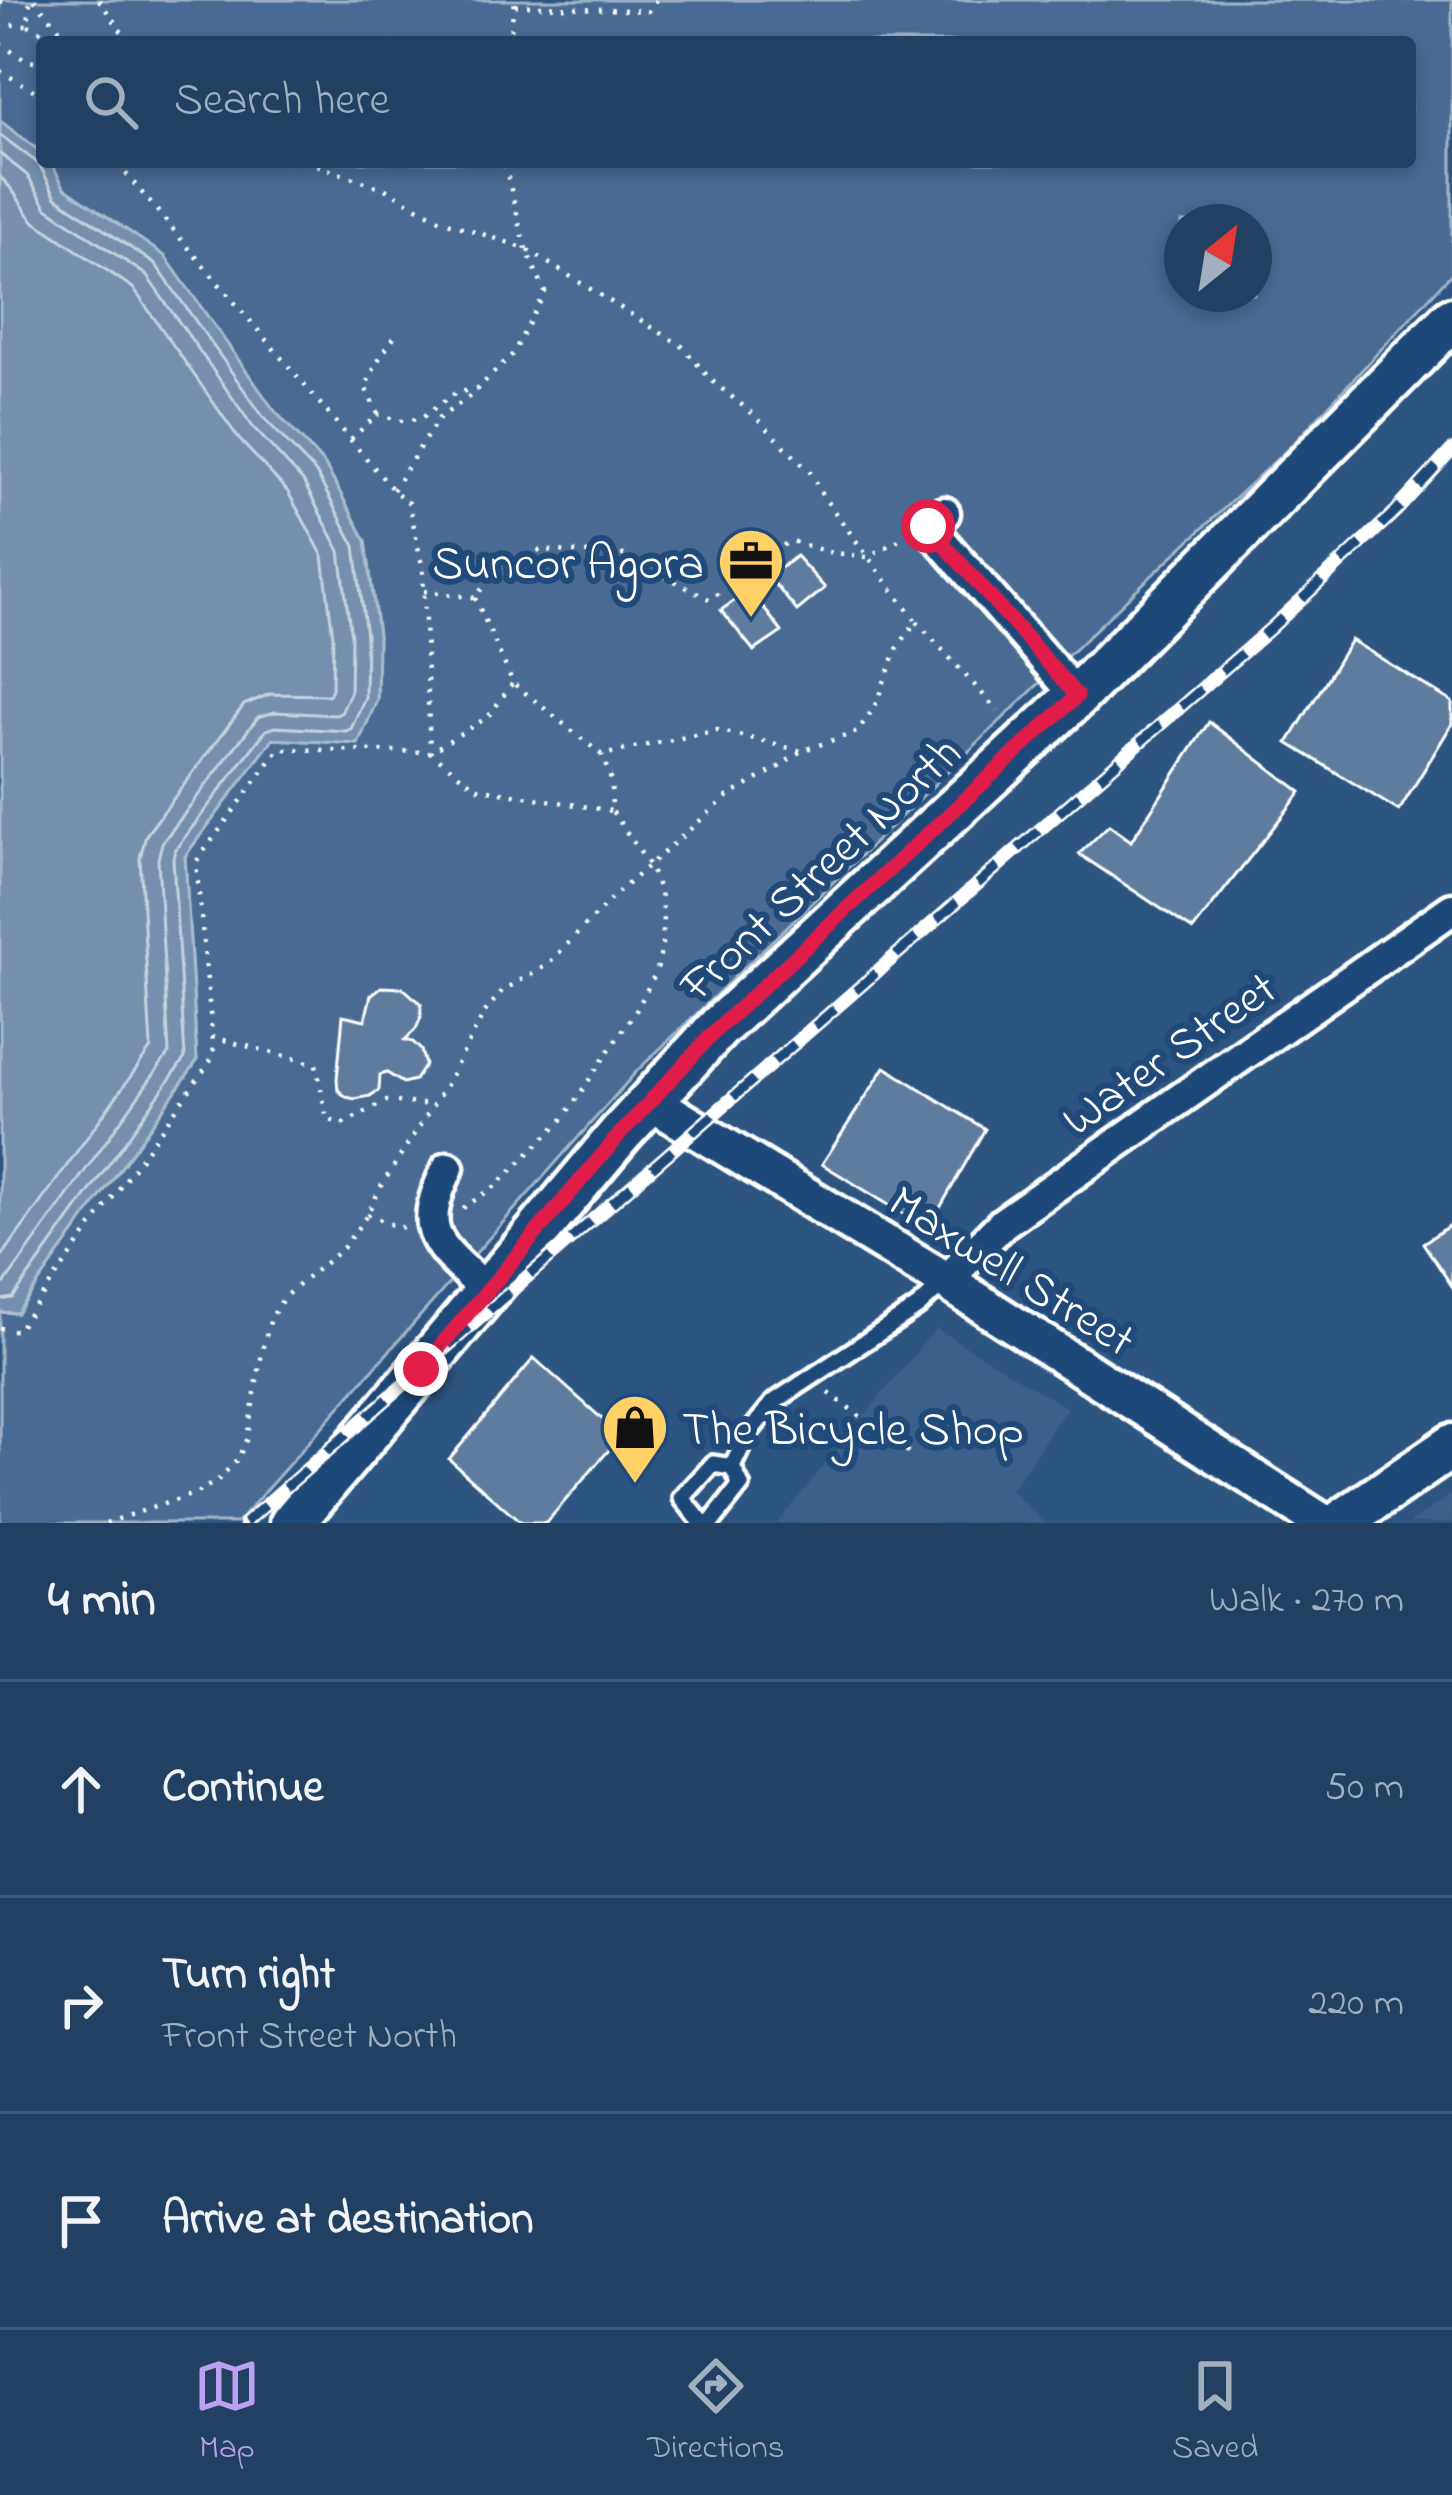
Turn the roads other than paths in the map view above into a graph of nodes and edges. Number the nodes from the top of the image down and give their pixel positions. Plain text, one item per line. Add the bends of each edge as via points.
1 (1444, 340) edge
2 (936, 519) road end
3 (1077, 696) junction
4 (1452, 909) edge
5 (650, 1101) junction
6 (448, 1168) dead end
7 (946, 1281) junction
8 (487, 1291) junction
9 (1452, 1446) edge
10 (732, 1467) junction
11 (292, 1523) edge
12 (701, 1523) edge
13 (711, 1523) edge
14 (1323, 1523) edge
15 (1340, 1523) edge

1 - 3 main road, Front Street North
2 - 3 street
3 - 5 main road, Front Street North via 719,1027
4 - 7 street, Water Street via 1003,1222
5 - 7 street, Maxwell Street
5 - 8 main road, Front Street North
6 - 8 street via 431,1219 438,1244
7 - 10 lane via 774,1402
7 - 14 street, Maxwell Street
8 - 11 main road, Front Street North
9 - 15 main road
10 - 12 lane via 713,1464 682,1498
10 - 13 lane via 741,1485

